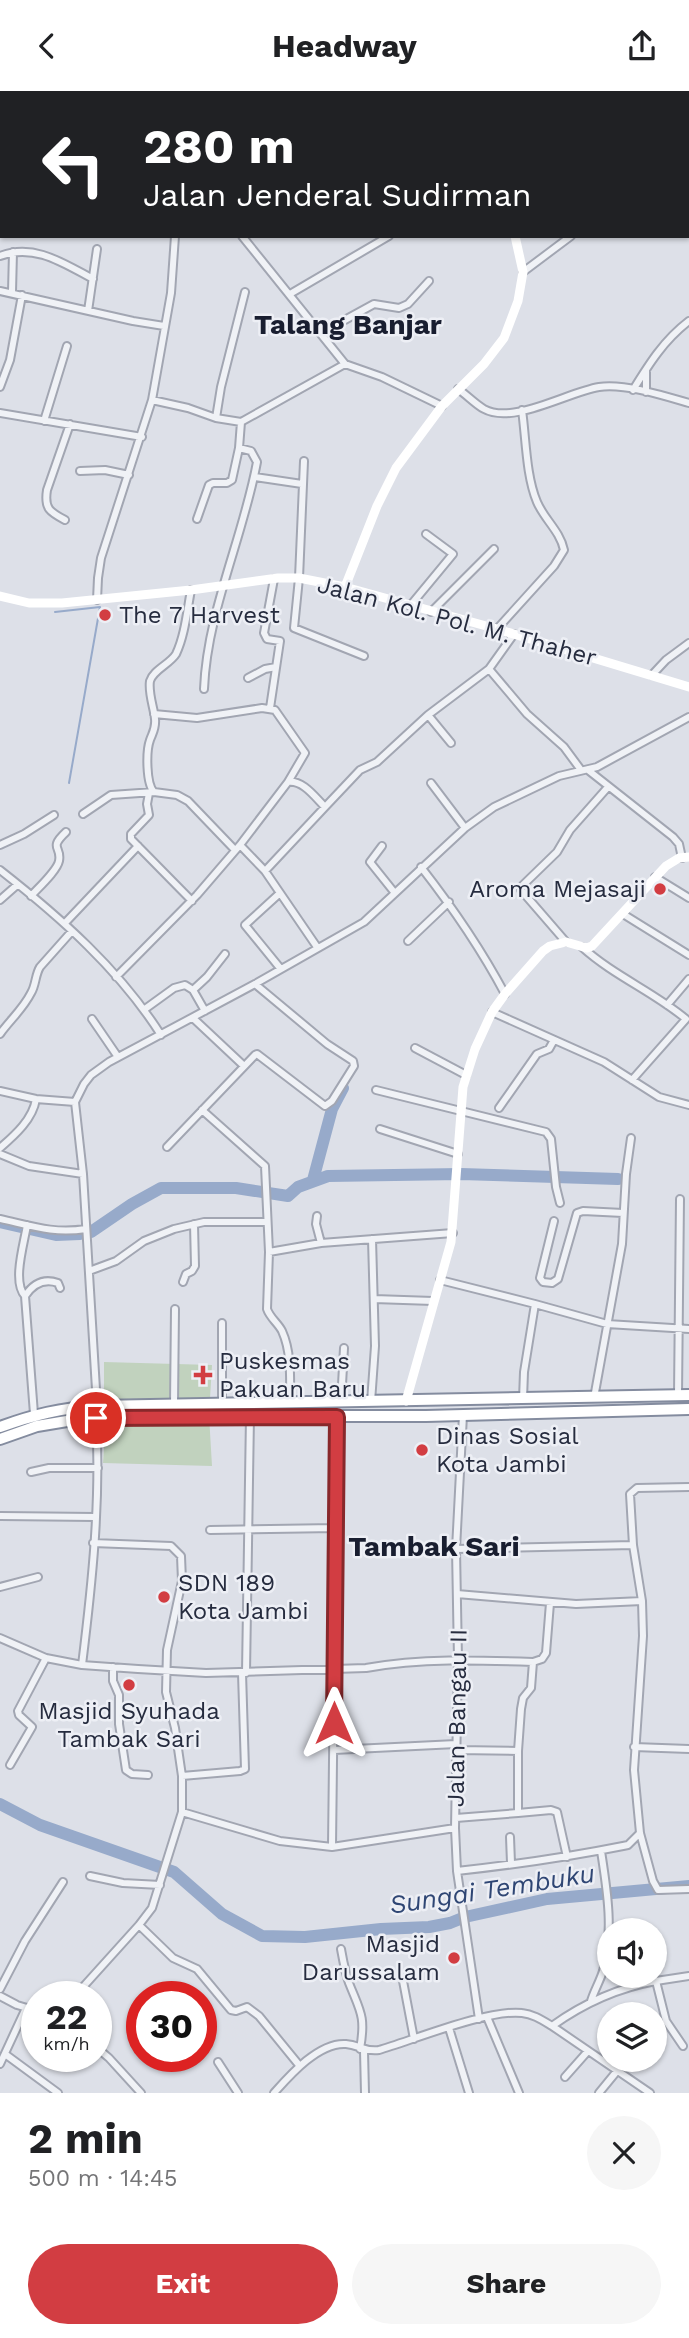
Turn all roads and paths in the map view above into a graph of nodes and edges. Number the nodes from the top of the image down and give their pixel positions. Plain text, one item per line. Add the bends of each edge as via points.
1 (175, 238) edge
2 (244, 238) edge
3 (386, 238) edge
4 (515, 238) edge
5 (568, 238) edge
6 (97, 249) dead end
7 (13, 251) junction
8 (0, 256) edge
9 (523, 272) junction
10 (93, 279) junction
11 (429, 281) dead end
12 (0, 291) edge
13 (12, 292) junction
14 (245, 292) dead end
15 (290, 294) junction
16 (22, 295) junction
17 (88, 311) junction
18 (689, 321) edge
19 (164, 326) junction
20 (321, 333) junction
21 (67, 346) dead end
22 (345, 364) junction
23 (646, 369) junction
24 (0, 387) edge
25 (458, 389) junction
26 (633, 390) junction
27 (646, 392) junction
28 (152, 400) junction
29 (689, 403) edge
30 (442, 406) junction
31 (522, 410) junction
32 (0, 413) edge
33 (216, 418) junction
34 (44, 421) junction
35 (241, 422) junction
36 (70, 424) junction
37 (142, 437) junction
38 (239, 447) junction
39 (304, 461) dead end
40 (80, 471) dead end
41 (129, 475) junction
42 (255, 477) junction
43 (302, 484) junction
44 (197, 519) dead end
45 (65, 520) dead end
46 (426, 534) dead end
47 (494, 549) dead end
48 (299, 578) junction
49 (274, 579) junction
50 (224, 586) junction
51 (345, 587) junction
52 (191, 590) junction
53 (0, 596) edge
54 (97, 600) junction
55 (410, 606) junction
56 (431, 613) junction
57 (496, 629) junction
58 (514, 634) junction
59 (689, 643) edge
60 (364, 656) dead end
61 (276, 667) junction
62 (489, 669) junction
63 (652, 675) junction
64 (248, 678) dead end
65 (689, 687) edge
66 (204, 689) dead end
67 (270, 708) junction
68 (154, 714) junction
69 (428, 715) junction
70 (689, 717) edge
71 (451, 743) dead end
72 (585, 770) junction
73 (288, 782) junction
74 (431, 783) dead end
75 (608, 787) junction
76 (151, 792) junction
77 (325, 807) junction
78 (83, 814) dead end
79 (54, 815) dead end
80 (465, 828) junction
81 (66, 832) dead end
82 (0, 845) edge
83 (138, 846) junction
84 (382, 846) dead end
85 (237, 848) junction
86 (686, 857) edge
87 (421, 867) junction
88 (0, 870) edge
89 (265, 871) junction
90 (655, 877) junction
91 (17, 885) junction
92 (394, 892) junction
93 (280, 893) junction
94 (31, 896) junction
95 (689, 898) edge
96 (0, 900) edge
97 (192, 901) junction
98 (449, 902) junction
99 (623, 914) junction
100 (65, 923) junction
101 (72, 931) junction
102 (408, 941) dead end
103 (566, 942) junction
104 (317, 947) junction
105 (582, 947) junction
106 (225, 954) dead end
107 (689, 955) edge
108 (280, 968) junction
109 (116, 977) junction
110 (689, 979) edge
111 (255, 983) junction
112 (193, 990) junction
113 (505, 994) junction
114 (667, 1005) junction
115 (145, 1009) junction
116 (205, 1011) junction
117 (492, 1011) junction
118 (687, 1017) edge
119 (192, 1018) junction
120 (92, 1019) dead end
121 (0, 1034) edge
122 (161, 1035) junction
123 (554, 1040) junction
124 (415, 1048) dead end
125 (118, 1057) junction
126 (243, 1065) junction
127 (466, 1075) junction
128 (632, 1080) junction
129 (376, 1090) dead end
130 (0, 1091) edge
131 (36, 1099) junction
132 (75, 1102) junction
133 (689, 1105) edge
134 (499, 1108) dead end
135 (202, 1109) junction
136 (462, 1112) junction
137 (380, 1129) dead end
138 (631, 1138) dead end
139 (167, 1147) dead end
140 (0, 1148) edge
141 (0, 1154) edge
142 (458, 1154) junction
143 (83, 1174) junction
144 (680, 1199) dead end
145 (560, 1203) dead end
146 (623, 1213) junction
147 (317, 1216) dead end
148 (0, 1219) edge
149 (554, 1221) dead end
150 (267, 1222) junction
151 (194, 1224) junction
152 (26, 1228) junction
153 (86, 1229) junction
154 (453, 1233) junction
155 (372, 1239) junction
156 (321, 1243) junction
157 (269, 1252) junction
158 (89, 1271) junction
159 (440, 1279) junction
160 (183, 1282) dead end
161 (60, 1288) dead end
162 (26, 1296) junction
163 (374, 1299) junction
164 (433, 1301) junction
165 (535, 1304) junction
166 (175, 1310) dead end
167 (222, 1323) dead end
168 (607, 1324) junction
169 (689, 1329) edge
170 (680, 1330) junction
171 (344, 1348) dead end
172 (683, 1395) edge
173 (594, 1398) junction
174 (606, 1398) junction
175 (501, 1399) junction
176 (523, 1399) junction
177 (406, 1401) junction
178 (371, 1402) junction
179 (222, 1403) junction
180 (290, 1403) junction
181 (341, 1403) junction
182 (180, 1404) junction
183 (97, 1406) junction
184 (689, 1409) edge
185 (606, 1411) junction
186 (34, 1414) junction
187 (502, 1414) junction
188 (463, 1415) junction
189 (250, 1416) junction
190 (185, 1417) junction
191 (337, 1417) junction
192 (96, 1418) junction
193 (0, 1427) edge
194 (0, 1439) edge
195 (98, 1468) junction
196 (31, 1472) dead end
197 (689, 1487) edge
198 (0, 1516) edge
199 (95, 1517) junction
200 (335, 1528) junction
201 (249, 1529) junction
202 (210, 1530) dead end
203 (93, 1543) junction
204 (633, 1545) junction
205 (456, 1549) junction
206 (38, 1577) dead end
207 (0, 1587) edge
208 (457, 1594) junction
209 (642, 1601) junction
210 (550, 1602) junction
211 (0, 1638) edge
212 (46, 1658) junction
213 (458, 1659) junction
214 (533, 1662) junction
215 (82, 1665) junction
216 (113, 1667) junction
217 (334, 1669) junction
218 (166, 1670) junction
219 (244, 1673) junction
220 (457, 1747) junction
221 (634, 1748) junction
222 (334, 1749) junction
223 (689, 1749) edge
224 (518, 1751) junction
225 (10, 1765) dead end
226 (148, 1775) dead end
227 (182, 1776) junction
228 (182, 1812) junction
229 (518, 1813) junction
230 (456, 1818) junction
231 (455, 1828) junction
232 (640, 1833) junction
233 (510, 1837) dead end
234 (332, 1847) junction
235 (601, 1851) junction
236 (567, 1857) junction
237 (511, 1863) junction
238 (457, 1871) junction
239 (90, 1876) dead end
240 (63, 1882) dead end
241 (160, 1885) junction
242 (689, 1889) edge
243 (139, 1925) junction
244 (341, 1949) dead end
245 (689, 1976) edge
246 (667, 1979) edge
247 (88, 1981) edge
248 (403, 1981) dead end
249 (627, 1988) edge
250 (658, 1988) edge
251 (0, 1989) edge
252 (0, 1996) edge
253 (591, 2001) junction
254 (21, 2006) edge
255 (487, 2017) junction
256 (21, 2019) edge
257 (479, 2019) junction
258 (552, 2026) junction
259 (449, 2028) junction
260 (414, 2039) junction
261 (683, 2046) dead end
262 (362, 2050) junction
263 (588, 2051) junction
264 (5, 2054) junction
265 (597, 2057) edge
266 (112, 2061) edge
267 (218, 2062) dead end
268 (0, 2064) edge
269 (299, 2065) junction
270 (616, 2072) edge
271 (618, 2072) edge
272 (565, 2077) dead end
273 (58, 2093) edge
274 (141, 2093) edge
275 (238, 2093) edge
276 (274, 2093) edge
277 (365, 2093) edge
278 (469, 2093) edge
279 (519, 2093) edge
280 (599, 2093) edge
281 (650, 2093) edge

1 - 19 street
2 - 15 street
3 - 15 street
4 - 9 street
5 - 9 street
6 - 10 street
7 - 8 street
7 - 10 street via 49,257
7 - 13 street
9 - 25 street via 504,338
10 - 17 street
11 - 20 street via 408,305 374,304
12 - 13 street
13 - 16 street
14 - 33 street
15 - 20 street
16 - 17 street
16 - 24 street
17 - 19 street
18 - 23 street via 668,338
19 - 28 street
20 - 22 street
21 - 34 street
22 - 30 street
22 - 35 street
23 - 26 street
23 - 27 street
25 - 30 street
25 - 31 street via 486,410
26 - 27 street
26 - 31 street via 597,387
27 - 29 street
28 - 33 street
28 - 37 street
30 - 51 street via 388,483
31 - 57 street via 533,491 564,550 548,574
32 - 34 street
33 - 35 street
34 - 36 street
35 - 38 street
36 - 37 street
36 - 45 street via 46,500 47,508
37 - 41 street
38 - 42 street via 255,456
38 - 44 street via 232,480 209,485
39 - 43 street
40 - 41 street
41 - 54 street via 101,558
42 - 43 street
42 - 50 street
43 - 48 street
46 - 55 street via 453,554
47 - 56 street
48 - 49 street, Jalan Kol. Pol. M. Thaher
48 - 51 street, Jalan Kol. Pol. M. Thaher
48 - 60 street via 294,628
49 - 50 street, Jalan Kol. Pol. M. Thaher
49 - 61 street via 264,633 267,639 280,641
50 - 52 street, Jalan Kol. Pol. M. Thaher
50 - 66 street
51 - 55 street, Jalan Kol. Pol. M. Thaher
52 - 54 street, Jalan Kol. Pol. M. Thaher
52 - 68 street via 175,655 151,679
53 - 54 street, Jalan Kol. Pol. M. Thaher via 29,603
55 - 56 street, Jalan Kol. Pol. M. Thaher
56 - 57 street, Jalan Kol. Pol. M. Thaher
57 - 58 street, Jalan Kol. Pol. M. Thaher
58 - 62 street
58 - 63 street, Jalan Kol. Pol. M. Thaher
59 - 63 street
61 - 64 street
61 - 67 street
62 - 69 street
62 - 72 street
63 - 65 street, Jalan Kol. Pol. M. Thaher
67 - 68 street via 197,718
67 - 73 street via 305,753
68 - 76 street via 148,759
69 - 71 street
69 - 77 street via 377,762 354,775
70 - 72 street
72 - 75 street
72 - 80 street via 523,792
73 - 77 street via 301,784
73 - 85 street
74 - 80 street
75 - 86 street via 673,837
75 - 103 street via 557,852 523,885 522,890
76 - 78 street via 111,795
76 - 83 street via 149,815 130,836
76 - 85 street via 184,798
77 - 89 street
79 - 82 street
80 - 87 street
81 - 94 street via 56,843 58,864
83 - 97 street
83 - 100 street
84 - 92 street via 370,862
85 - 89 street
85 - 97 street
86 - 90 street via 669,863
87 - 92 street
87 - 98 street
88 - 91 street
89 - 93 street
90 - 95 street
90 - 99 street
91 - 94 street
91 - 96 street
92 - 104 street via 364,922
93 - 104 street
93 - 108 street via 245,925
94 - 100 street
97 - 109 street
98 - 102 street
98 - 113 street
99 - 105 street via 597,942
99 - 107 street
100 - 101 street
101 - 109 street
101 - 121 street via 40,967 31,994
103 - 105 street
103 - 113 street via 547,948
104 - 108 street
105 - 114 street
106 - 112 street
108 - 111 street
109 - 115 street
110 - 114 street
111 - 116 street
111 - 126 street via 354,1064 327,1106 257,1054
112 - 115 street via 180,986
112 - 116 street
113 - 117 street
114 - 118 street
115 - 122 street
116 - 119 street
117 - 123 street
117 - 127 street
118 - 128 street
119 - 122 street
119 - 126 street
120 - 125 street
122 - 125 street
123 - 128 street
123 - 134 street via 549,1049 537,1054
124 - 127 street
125 - 132 street via 91,1075
126 - 135 street
127 - 136 street
128 - 133 street via 659,1097
129 - 136 street
130 - 131 street
131 - 132 street
131 - 140 street via 30,1116
132 - 143 street
135 - 139 street
135 - 150 street via 263,1164
136 - 142 street
136 - 145 street via 546,1132 551,1139
137 - 142 street
138 - 146 street
141 - 143 street via 29,1166
142 - 154 street
143 - 153 street
144 - 170 street
146 - 149 street via 576,1213 558,1279 542,1282
146 - 168 street
147 - 156 street
148 - 152 street
150 - 151 street
150 - 157 street
151 - 158 street via 157,1234 124,1257
151 - 160 street via 195,1268
152 - 153 street
152 - 162 street via 18,1279
153 - 158 street
154 - 155 street
154 - 159 street
155 - 156 street
155 - 163 street
156 - 157 street
157 - 180 street via 267,1309 287,1345
158 - 183 street
159 - 164 street
159 - 165 street
161 - 162 street via 58,1283 42,1281
162 - 186 street
163 - 164 street
163 - 178 street
164 - 177 street
165 - 168 street
165 - 176 street
166 - 182 street
167 - 179 street
168 - 170 street
168 - 173 street
169 - 170 street
170 - 172 street
171 - 181 street
172 - 174 highway
173 - 174 highway
173 - 176 highway
174 - 185 highway
175 - 176 highway
175 - 177 highway
175 - 187 highway
177 - 178 highway
178 - 181 highway
179 - 180 highway
179 - 182 highway
180 - 181 highway
182 - 183 highway
182 - 190 highway
183 - 186 highway
184 - 185 highway
185 - 187 highway
186 - 193 highway
187 - 188 highway
188 - 191 highway
188 - 205 street, Jalan Bangau II
189 - 190 highway
189 - 191 highway
189 - 201 street
190 - 192 highway
191 - 200 street
192 - 194 highway via 50,1423
192 - 195 street
195 - 196 street
195 - 199 street
197 - 204 street via 632,1490
198 - 199 street
199 - 203 street
200 - 201 street
200 - 217 street
201 - 202 street
201 - 219 street
203 - 215 street
203 - 218 street via 171,1546 178,1552 182,1581
204 - 205 street
204 - 209 street
205 - 208 street, Jalan Bangau II
206 - 207 street
208 - 210 street
208 - 213 street, Jalan Bangau II
209 - 210 street
209 - 221 street
210 - 214 street via 546,1653
211 - 212 street
212 - 215 street
212 - 225 street via 18,1711 32,1727
213 - 214 street
213 - 217 street
213 - 220 street, Jalan Bangau II
214 - 224 street via 531,1688 523,1700
215 - 216 street
216 - 218 street
216 - 226 street via 126,1770
217 - 219 street
217 - 222 street
218 - 219 street
218 - 227 street
219 - 227 street via 245,1769
220 - 222 street
220 - 224 street
220 - 230 street, Jalan Bangau II
221 - 223 street
221 - 232 street
222 - 234 street
224 - 229 street
227 - 228 street
228 - 234 street via 268,1838
228 - 241 street
229 - 230 street
229 - 236 street via 557,1812
230 - 231 street, Jalan Bangau II
231 - 234 street
231 - 238 street, Jalan Bangau II
232 - 235 street via 628,1845
232 - 242 street via 656,1887
233 - 237 street
235 - 236 street
235 - 253 street via 609,1927 604,1967
236 - 237 street
237 - 238 street
238 - 257 street, Jalan Bangau II
239 - 241 street
240 - 251 street via 24,1941
241 - 243 street via 152,1908
243 - 247 street
243 - 269 street via 173,1958 197,1969 231,2010 247,2007 259,2016
244 - 262 street via 363,2018
245 - 246 street
248 - 260 street
249 - 253 street
250 - 261 street via 666,2021
252 - 254 street
253 - 258 street
255 - 257 street
255 - 258 street via 525,2013
255 - 279 street
256 - 264 street
257 - 259 street
258 - 263 street
259 - 260 street
259 - 278 street
260 - 262 street via 379,2050
262 - 269 street via 350,2044 336,2045
262 - 277 street
263 - 265 street
263 - 272 street
264 - 268 street
264 - 273 street
266 - 274 street
267 - 275 street
269 - 276 street
270 - 280 street
271 - 281 street

